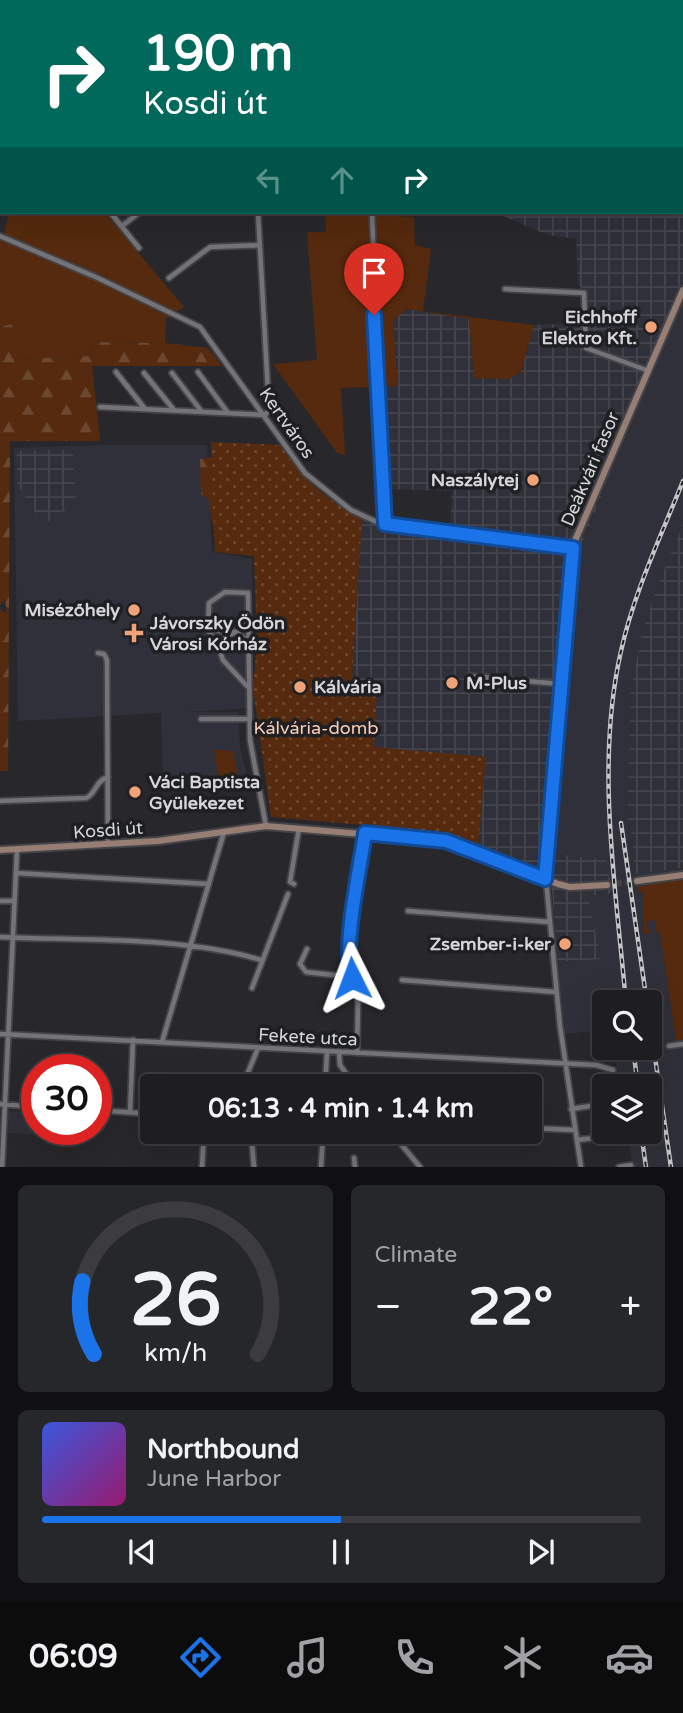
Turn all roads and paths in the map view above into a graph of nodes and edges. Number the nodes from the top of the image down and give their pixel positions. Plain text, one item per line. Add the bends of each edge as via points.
1 (112, 214) edge
2 (137, 214) edge
3 (258, 214) edge
4 (372, 214) dead end
5 (122, 226) junction
6 (0, 236) edge
7 (260, 245) junction
8 (139, 247) dead end
9 (169, 278) dead end
10 (505, 289) dead end
11 (683, 290) edge
12 (649, 371) junction
13 (116, 372) dead end
14 (144, 373) dead end
15 (172, 373) dead end
16 (198, 373) dead end
17 (100, 407) dead end
18 (146, 409) junction
19 (174, 411) junction
20 (202, 412) junction
21 (228, 414) junction
22 (265, 415) junction
23 (385, 524) junction
24 (573, 548) junction
25 (250, 620) junction
26 (208, 629) junction
27 (237, 632) junction
28 (250, 643) junction
29 (219, 649) junction
30 (98, 653) dead end
31 (469, 676) dead end
32 (561, 684) junction
33 (248, 687) junction
34 (201, 719) dead end
35 (249, 719) junction
36 (108, 777) junction
37 (0, 801) edge
38 (266, 826) junction
39 (299, 828) junction
40 (224, 831) junction
41 (365, 833) junction
42 (108, 844) junction
43 (0, 850) edge
44 (17, 850) junction
45 (16, 873) junction
46 (683, 875) edge
47 (545, 879) junction
48 (637, 881) tunnel mouth
49 (209, 884) junction
50 (293, 884) dead end
51 (607, 885) tunnel mouth
52 (288, 894) dead end
53 (0, 901) edge
54 (14, 901) junction
55 (408, 911) dead end
56 (550, 922) junction
57 (0, 937) edge
58 (12, 937) junction
59 (190, 947) junction
60 (307, 949) dead end
61 (261, 960) junction
62 (351, 972) junction
63 (402, 981) dead end
64 (251, 988) dead end
65 (556, 992) junction
66 (0, 1034) edge
67 (8, 1034) junction
68 (133, 1040) junction
69 (162, 1042) junction
70 (683, 1044) edge
71 (669, 1046) dead end
72 (258, 1048) junction
73 (327, 1052) junction
74 (339, 1053) junction
75 (357, 1053) junction
76 (564, 1064) junction
77 (613, 1070) dead end
78 (248, 1074) edge
79 (326, 1074) edge
80 (347, 1074) edge
81 (2, 1104) edge
82 (21, 1106) edge
83 (592, 1106) edge
84 (572, 1109) junction
85 (112, 1112) edge
86 (130, 1113) junction
87 (140, 1113) edge
88 (542, 1129) edge
89 (575, 1130) junction
90 (592, 1138) edge
91 (577, 1140) junction
92 (203, 1144) edge
93 (252, 1144) edge
94 (322, 1144) edge
95 (401, 1144) edge
96 (354, 1158) dead end
97 (631, 1165) edge
98 (2, 1167) edge
99 (202, 1167) edge
100 (254, 1167) edge
101 (321, 1167) edge
102 (355, 1167) edge
103 (418, 1167) edge
104 (581, 1167) edge
105 (619, 1167) edge

1 - 5 street
2 - 5 street
3 - 7 street
4 - 23 street
5 - 8 street
6 - 22 street, Kertváros via 200,327
7 - 9 street via 210,247
7 - 22 street via 269,410
10 - 12 street via 584,293 586,348
11 - 12 street, Deákvári fasor
12 - 24 street, Deákvári fasor
13 - 18 street
14 - 19 street
15 - 20 street
16 - 21 street
17 - 18 street
18 - 19 street
19 - 20 street
20 - 21 street
21 - 22 street
22 - 23 street, Kertváros via 291,457 322,489 364,518
23 - 24 street, Kertváros
24 - 32 street, Deákvári fasor
25 - 26 street via 248,593 225,592 209,603
25 - 27 street
25 - 28 street
26 - 27 street
26 - 29 street
27 - 28 street
27 - 29 street via 224,637
28 - 33 street
29 - 33 street
30 - 36 street via 107,660
31 - 32 street
32 - 47 street, Deákvári fasor
33 - 35 street
34 - 35 street
35 - 38 street
36 - 37 street via 99,781 86,799
36 - 42 street
38 - 39 street, Kosdi út
38 - 40 street, Kosdi út
39 - 41 street, Kosdi út
39 - 50 street
40 - 42 street, Kosdi út
40 - 49 street
41 - 47 street, Kosdi út via 446,841
41 - 62 street via 350,944
42 - 44 street, Kosdi út
43 - 44 street, Kosdi út
44 - 45 street
45 - 49 street
45 - 54 street
46 - 48 street
47 - 51 street, Kosdi út via 570,887
47 - 56 street
49 - 59 street
52 - 61 street
53 - 54 street
54 - 58 street
55 - 56 street
56 - 65 street
57 - 58 street
58 - 59 street
58 - 67 street
59 - 61 street via 227,950
59 - 69 street
60 - 62 street via 300,966 306,972 342,976
61 - 64 street
62 - 75 street via 358,1003
63 - 65 street
65 - 76 street
66 - 67 street, Fekete utca
67 - 68 street, Fekete utca
67 - 81 street
68 - 69 street, Fekete utca
68 - 86 street
69 - 72 street, Fekete utca
70 - 71 street
72 - 73 street, Fekete utca
72 - 78 street
73 - 74 street, Fekete utca
73 - 79 street
74 - 75 street, Fekete utca
74 - 80 street
75 - 76 street, Fekete utca
76 - 77 street, Fekete utca
76 - 84 street
81 - 82 street
81 - 98 street
83 - 84 street
84 - 89 street
85 - 86 street
86 - 87 street
88 - 89 street
89 - 91 street
90 - 91 street
91 - 104 street
92 - 99 street
93 - 100 street
94 - 101 street
95 - 103 street
96 - 102 street
97 - 105 street

